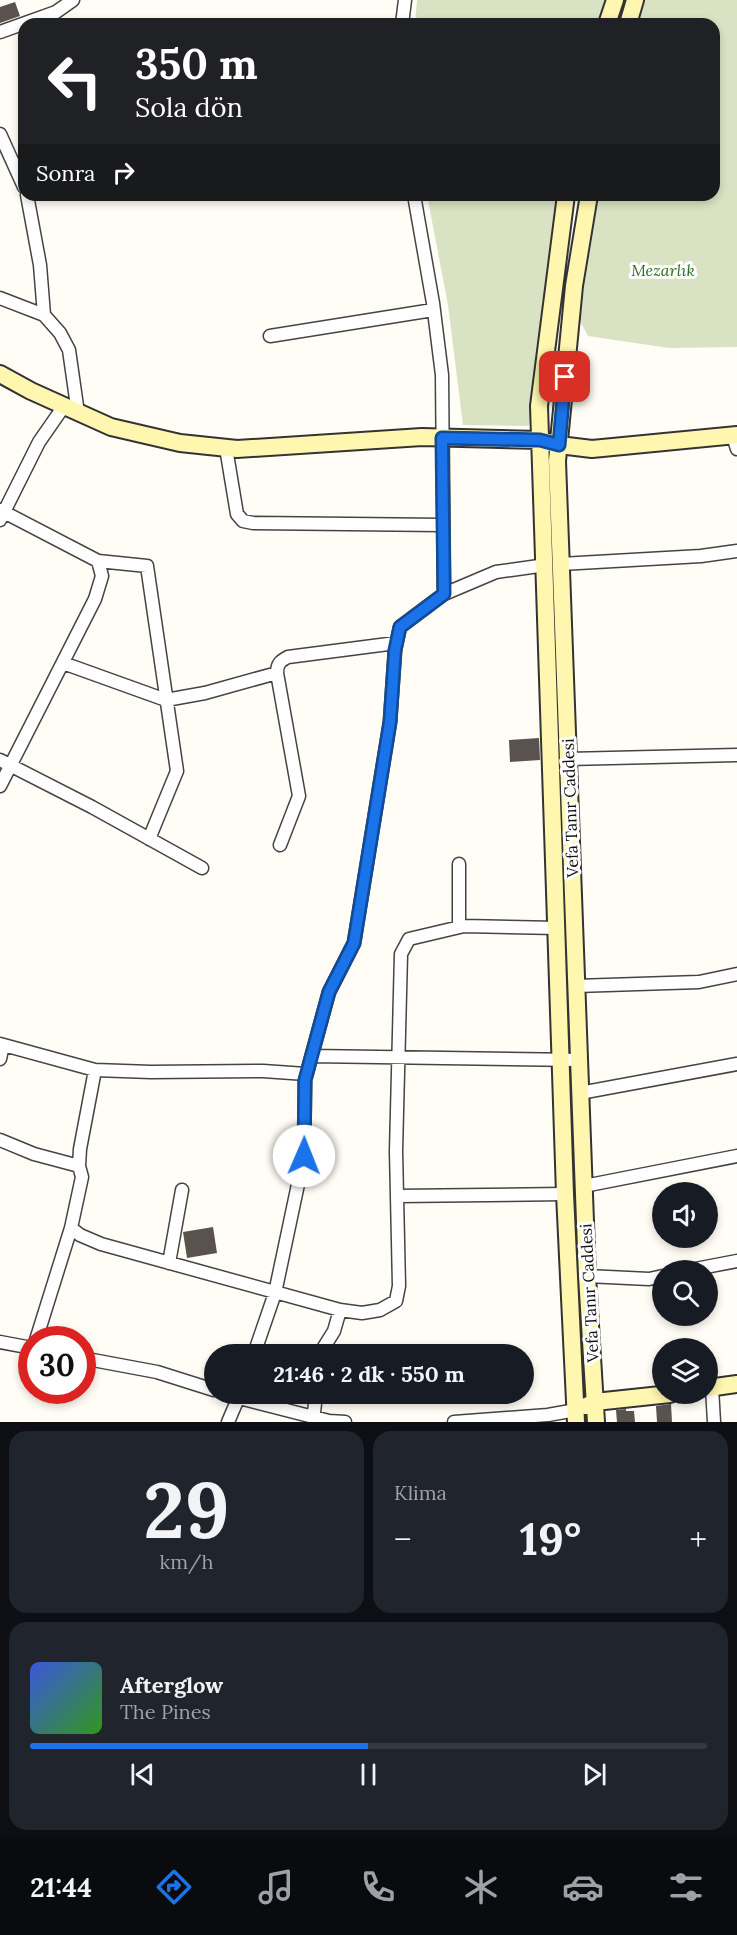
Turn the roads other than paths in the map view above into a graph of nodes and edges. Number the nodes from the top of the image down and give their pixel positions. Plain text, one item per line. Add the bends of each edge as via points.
1 (73, 0) edge
2 (405, 0) edge
3 (615, 0) edge
4 (635, 0) edge
5 (39, 18) edge
6 (403, 18) edge
7 (609, 18) edge
8 (630, 18) edge
9 (18, 26) edge
10 (0, 32) edge
11 (0, 134) edge
12 (18, 174) edge
13 (28, 201) edge
14 (415, 201) edge
15 (565, 201) edge
16 (588, 201) edge
17 (0, 298) edge
18 (434, 310) junction
19 (44, 315) junction
20 (270, 336) dead end
21 (0, 374) edge
22 (71, 410) junction
23 (442, 438) junction
24 (540, 440) junction
25 (736, 440) edge
26 (559, 445) junction
27 (226, 448) junction
28 (1, 514) edge
29 (443, 525) junction
30 (737, 551) edge
31 (98, 561) junction
32 (553, 565) junction
33 (444, 594) junction
34 (396, 643) junction
35 (63, 663) junction
36 (277, 673) junction
37 (166, 700) junction
38 (737, 754) edge
39 (568, 759) junction
40 (5, 763) edge
41 (0, 786) edge
42 (149, 839) junction
43 (280, 844) dead end
44 (459, 864) dead end
45 (202, 868) dead end
46 (459, 927) junction
47 (557, 928) junction
48 (737, 974) edge
49 (576, 986) junction
50 (2, 1044) edge
51 (312, 1056) junction
52 (397, 1058) junction
53 (0, 1059) edge
54 (561, 1060) junction
55 (579, 1060) junction
56 (737, 1064) edge
57 (95, 1070) junction
58 (306, 1074) junction
59 (580, 1093) junction
60 (0, 1140) edge
61 (737, 1156) edge
62 (79, 1166) junction
63 (584, 1185) junction
64 (182, 1190) dead end
65 (565, 1194) junction
66 (397, 1196) junction
67 (71, 1228) junction
68 (737, 1261) edge
69 (169, 1263) junction
70 (718, 1265) edge
71 (587, 1276) junction
72 (652, 1278) edge
73 (275, 1293) junction
74 (340, 1310) junction
75 (40, 1326) edge
76 (0, 1342) edge
77 (257, 1344) edge
78 (326, 1344) edge
79 (18, 1345) edge
80 (96, 1361) edge
81 (737, 1384) edge
82 (204, 1387) edge
83 (718, 1387) edge
84 (652, 1396) edge
85 (595, 1402) junction
86 (236, 1404) edge
87 (265, 1404) edge
88 (315, 1404) edge
89 (712, 1404) edge
90 (576, 1416) edge
91 (314, 1420) edge
92 (228, 1422) edge
93 (345, 1422) edge
94 (454, 1422) edge
95 (596, 1422) edge
96 (714, 1422) edge

1 - 5 street
2 - 6 street
3 - 7 main road
4 - 8 main road
9 - 10 street
11 - 12 street
13 - 19 street
14 - 18 street
15 - 24 main road, Vefa Tanır Caddesi via 539,406
16 - 26 main road, Vefa Tanır Caddesi via 574,286
17 - 19 street
18 - 20 street
18 - 23 street via 442,375
19 - 22 street via 69,350
21 - 22 main road
22 - 27 main road via 111,427
22 - 28 street via 39,442
23 - 24 main road
23 - 27 main road
23 - 29 street
24 - 26 main road
24 - 32 main road, Vefa Tanır Caddesi
25 - 26 main road via 592,448
26 - 32 main road, Vefa Tanır Caddesi
27 - 29 street via 237,514 243,521
28 - 31 street
29 - 33 street
30 - 32 street
31 - 35 street via 102,576 95,599
31 - 37 street via 147,566
32 - 33 street via 496,572
32 - 39 main road, Vefa Tanır Caddesi
32 - 47 main road, Vefa Tanır Caddesi
33 - 34 street via 400,627
34 - 36 street via 288,657 277,666
34 - 51 street via 390,722 354,943 329,992
35 - 37 street
35 - 40 street
36 - 37 street
36 - 43 street via 299,796
37 - 42 street via 177,771
38 - 39 street
39 - 49 main road, Vefa Tanır Caddesi
40 - 41 street
40 - 42 street
42 - 45 street
44 - 46 street
46 - 47 street
46 - 52 street via 409,939 405,946
47 - 54 main road, Vefa Tanır Caddesi
48 - 49 street via 699,982
49 - 55 main road, Vefa Tanır Caddesi
50 - 53 street
50 - 57 street
51 - 52 street
51 - 58 street
52 - 54 street
52 - 66 street
54 - 55 street
54 - 65 main road, Vefa Tanır Caddesi
55 - 59 main road, Vefa Tanır Caddesi
56 - 59 street
57 - 58 street
57 - 62 street
58 - 73 street via 304,1156
59 - 63 main road, Vefa Tanır Caddesi
60 - 62 street
61 - 63 street
62 - 67 street via 81,1177
63 - 71 main road, Vefa Tanır Caddesi
64 - 69 street
65 - 66 street
65 - 90 main road, Vefa Tanır Caddesi
66 - 74 street via 396,1301 380,1310 362,1313
67 - 69 street via 101,1244
67 - 75 street
68 - 70 street
69 - 73 street
71 - 72 street
71 - 85 main road, Vefa Tanır Caddesi
73 - 74 street
73 - 77 street
74 - 78 street
76 - 79 street
80 - 82 street via 157,1372
81 - 83 main road
84 - 85 main road
85 - 90 main road
85 - 95 main road, Vefa Tanır Caddesi
86 - 92 street
87 - 91 street
88 - 91 street
89 - 96 street
90 - 94 street
91 - 93 street

